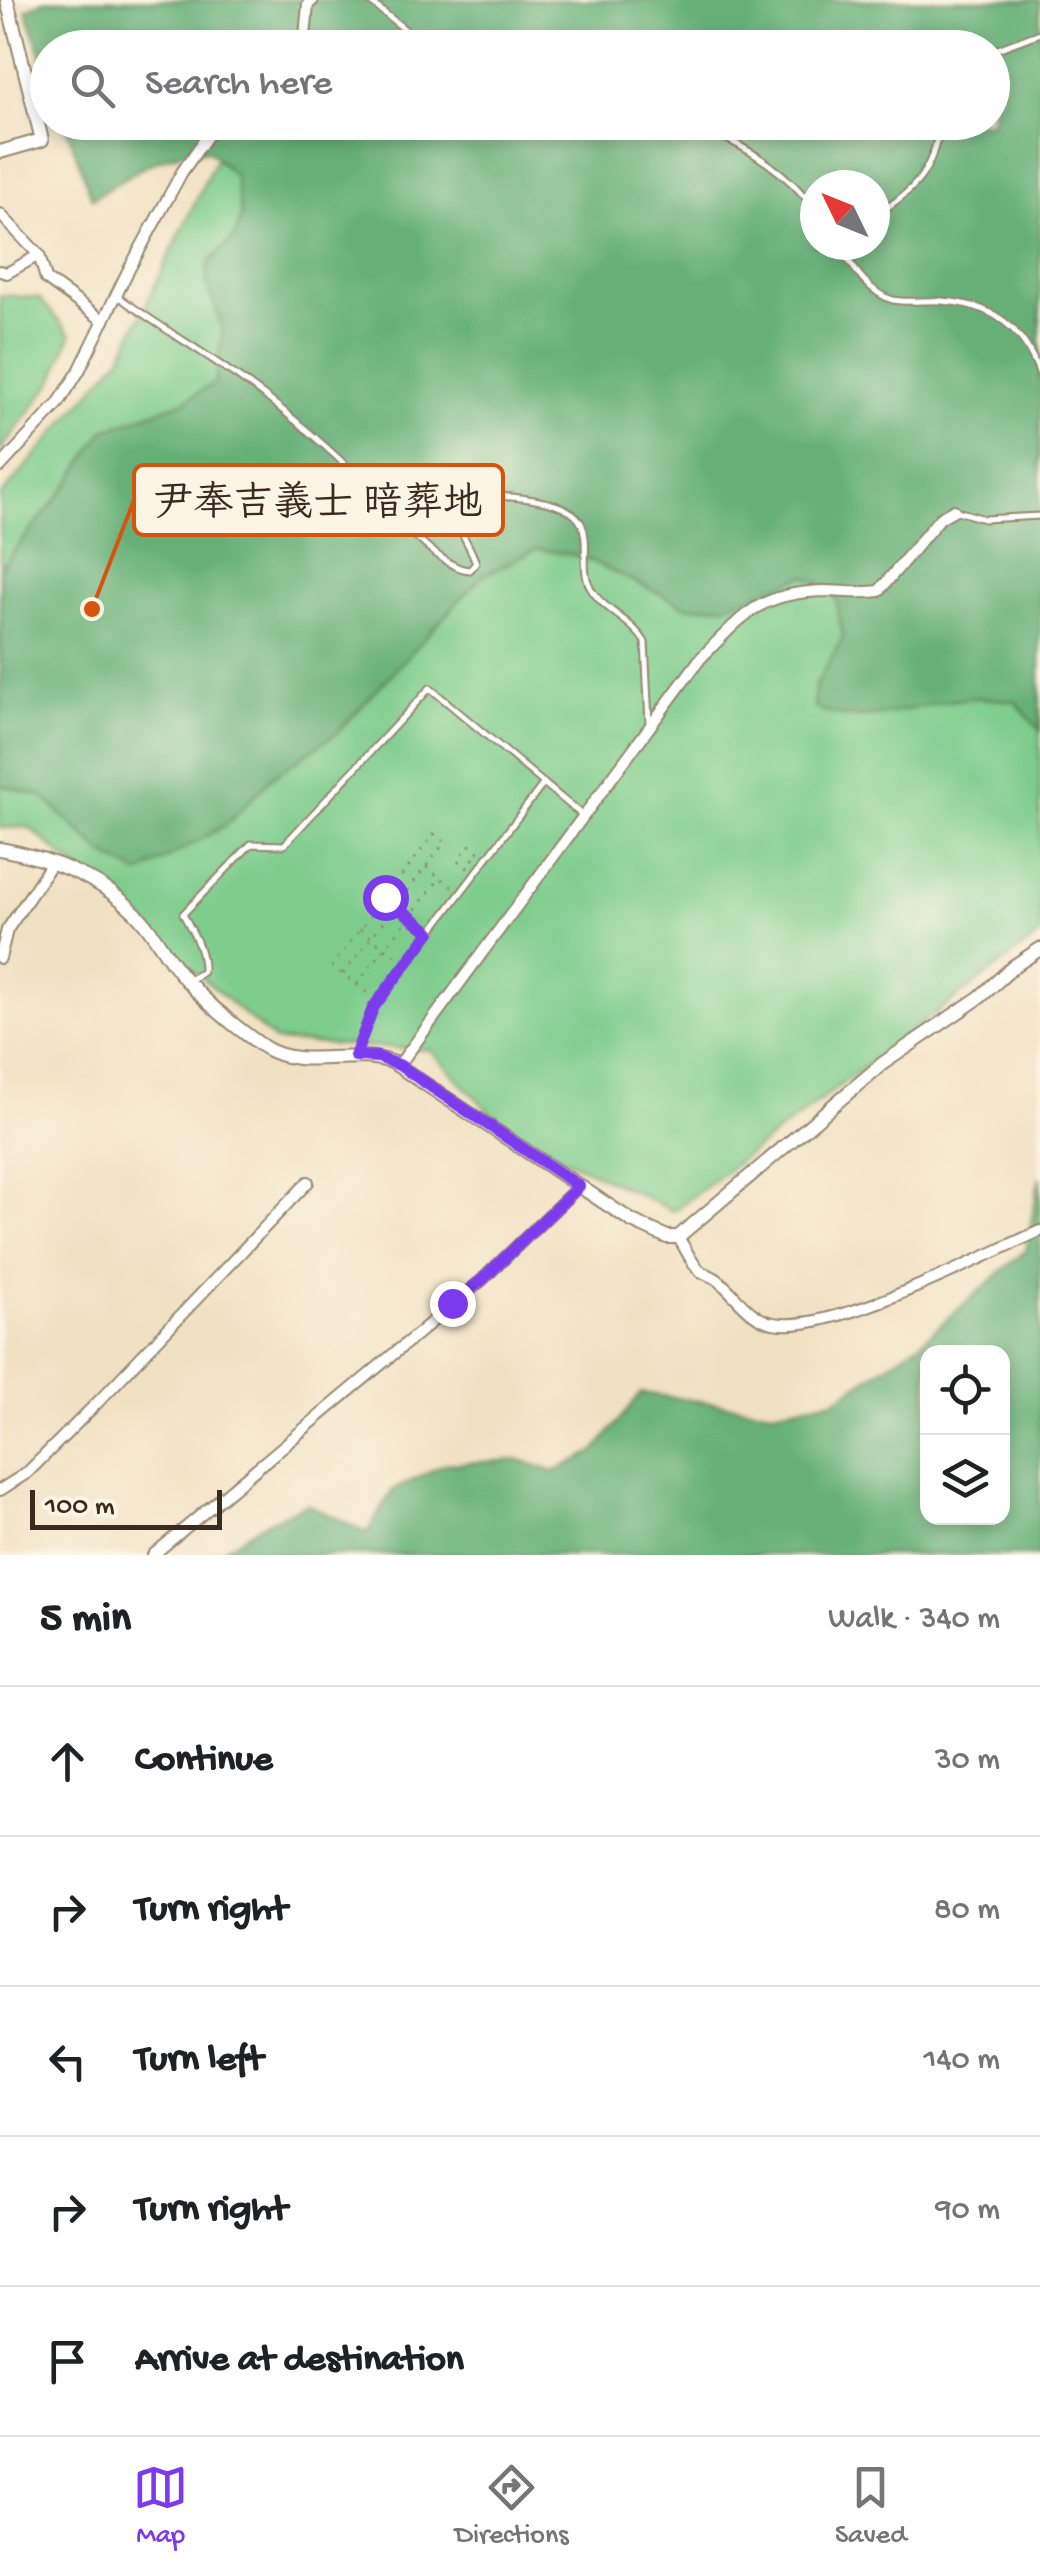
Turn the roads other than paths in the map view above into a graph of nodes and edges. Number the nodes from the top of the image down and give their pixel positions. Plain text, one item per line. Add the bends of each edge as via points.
1 (7, 0) edge
2 (312, 0) edge
3 (368, 0) edge
4 (305, 30) edge
5 (406, 30) edge
6 (1040, 33) edge
7 (1010, 44) edge
8 (30, 92) edge
9 (42, 140) edge
10 (204, 140) edge
11 (725, 140) edge
12 (938, 140) edge
13 (0, 152) edge
14 (800, 193) edge
15 (890, 206) edge
16 (0, 214) edge
17 (40, 255) junction
18 (850, 260) edge
19 (0, 271) edge
20 (116, 295) junction
21 (104, 320) junction
22 (1040, 375) edge
23 (0, 467) edge
24 (954, 510) joint
25 (1040, 516) edge
26 (650, 726) junction
27 (544, 783) junction
28 (584, 816) junction
29 (0, 849) edge
30 (52, 863) junction
31 (1040, 949) edge
32 (0, 958) edge
33 (187, 982) junction
34 (355, 1056) junction
35 (399, 1065) junction
36 (308, 1182) dead end
37 (579, 1186) junction
38 (1040, 1231) edge
39 (678, 1238) junction
40 (0, 1490) edge
41 (153, 1555) edge

1 - 8 street
2 - 4 street
3 - 5 lane
6 - 7 lane
9 - 13 street
10 - 20 street
11 - 14 lane via 784,175
12 - 15 lane via 923,178
16 - 17 street
17 - 19 street
17 - 21 street via 46,278
18 - 22 lane via 893,300 985,308 1032,352
20 - 21 street
20 - 26 lane via 230,370 460,570 476,563 453,517 458,497 562,506 584,528 589,586 644,642
21 - 23 street via 58,404
24 - 25 lane via 984,519
24 - 26 street via 878,591 796,592 746,612
26 - 28 street
27 - 28 lane
27 - 33 lane via 430,688 284,845 251,844 183,914 203,962 203,972
27 - 34 lane via 378,1002
28 - 35 street
29 - 30 street
30 - 32 street via 7,930
30 - 33 street via 100,887 140,918
31 - 39 street via 856,1086
33 - 34 street via 284,1056
34 - 35 street
35 - 37 street
36 - 40 street via 27,1473
37 - 39 street via 650,1231
37 - 41 street via 482,1280
38 - 39 street via 874,1304 800,1326 757,1317 700,1270

